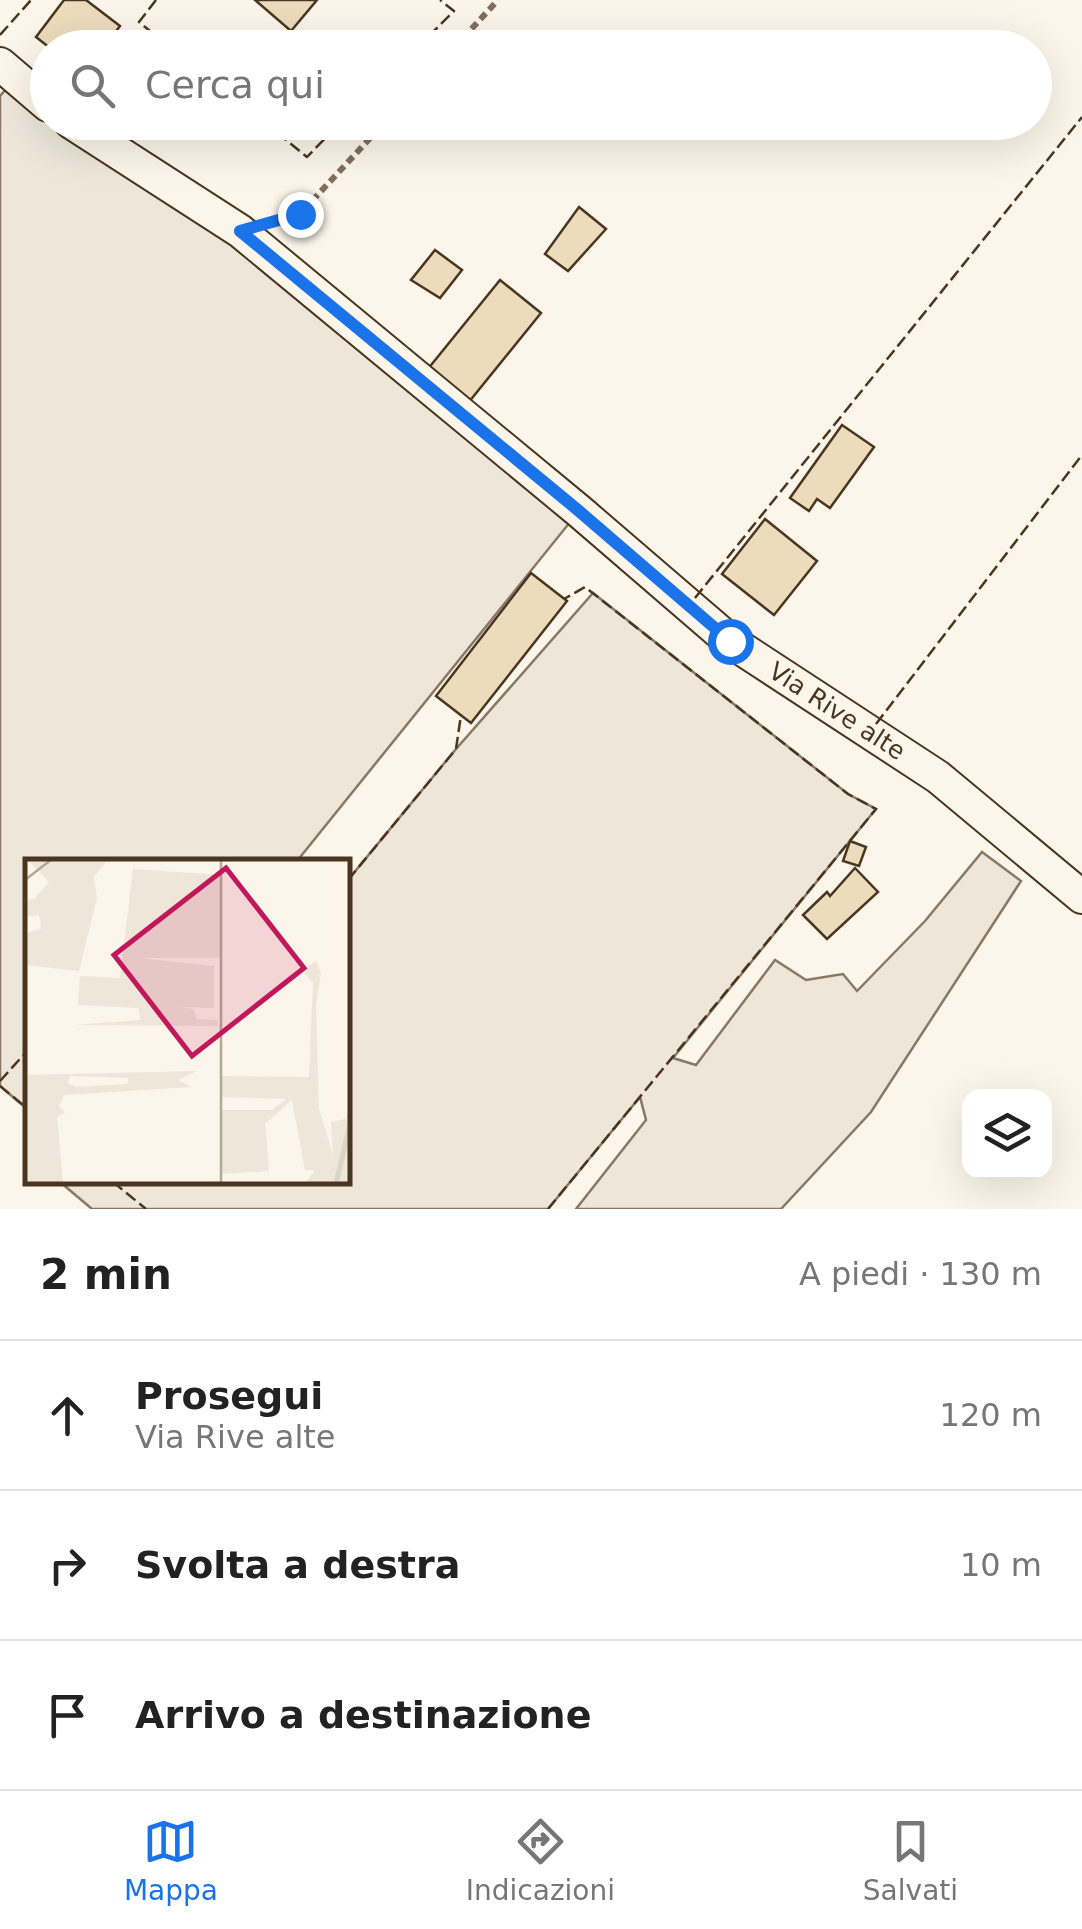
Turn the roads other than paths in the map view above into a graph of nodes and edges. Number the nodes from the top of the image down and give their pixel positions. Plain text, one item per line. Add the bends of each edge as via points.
1 (0, 64) edge
2 (30, 90) edge
3 (99, 140) edge
4 (1082, 897) edge

1 - 2 street
3 - 4 street, Via Rive alte via 240,231 730,641 938,777

